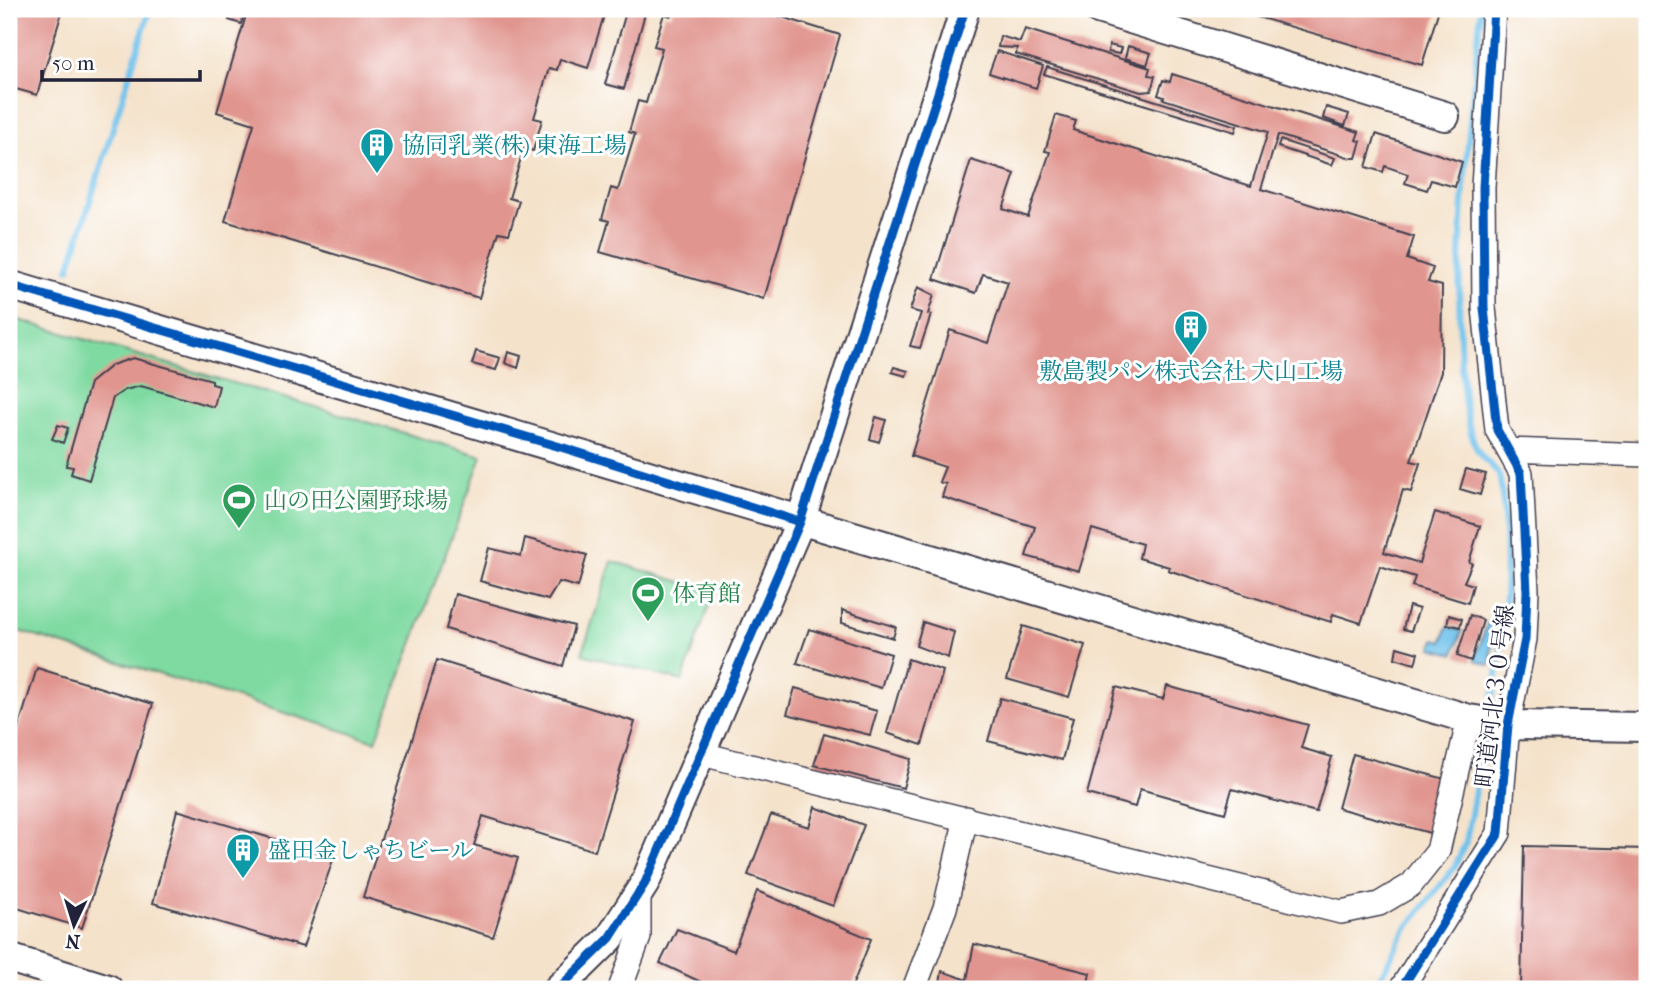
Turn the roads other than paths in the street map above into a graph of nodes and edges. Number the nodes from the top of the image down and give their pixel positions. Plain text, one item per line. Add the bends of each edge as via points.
1 (965, 9) edge
2 (1098, 9) edge
3 (1494, 9) edge
4 (1445, 116) dead end
5 (9, 285) edge
6 (1647, 455) edge
7 (1514, 458) junction
8 (1647, 470) edge
9 (800, 522) junction
10 (1487, 722) junction
11 (1647, 727) edge
12 (702, 754) junction
13 (966, 818) junction
14 (639, 894) junction
15 (9, 958) edge
16 (108, 989) edge
17 (558, 989) edge
18 (620, 989) edge
19 (914, 989) edge
20 (1401, 989) edge

1 - 9 street
2 - 4 street
3 - 7 street, 町道河北３０号線 via 1483,187 1483,308 1497,430
5 - 9 street
6 - 7 street
7 - 8 street
7 - 10 street, 町道河北３０号線 via 1527,591 1525,639
9 - 10 street
9 - 12 street
10 - 11 street
10 - 13 street via 1438,851 1411,885 1378,904 1340,912
10 - 20 street, 町道河北３０号線 via 1499,833
12 - 13 street
12 - 14 street
13 - 19 street via 945,908
14 - 17 street via 604,945
14 - 18 street via 639,937
15 - 16 street

